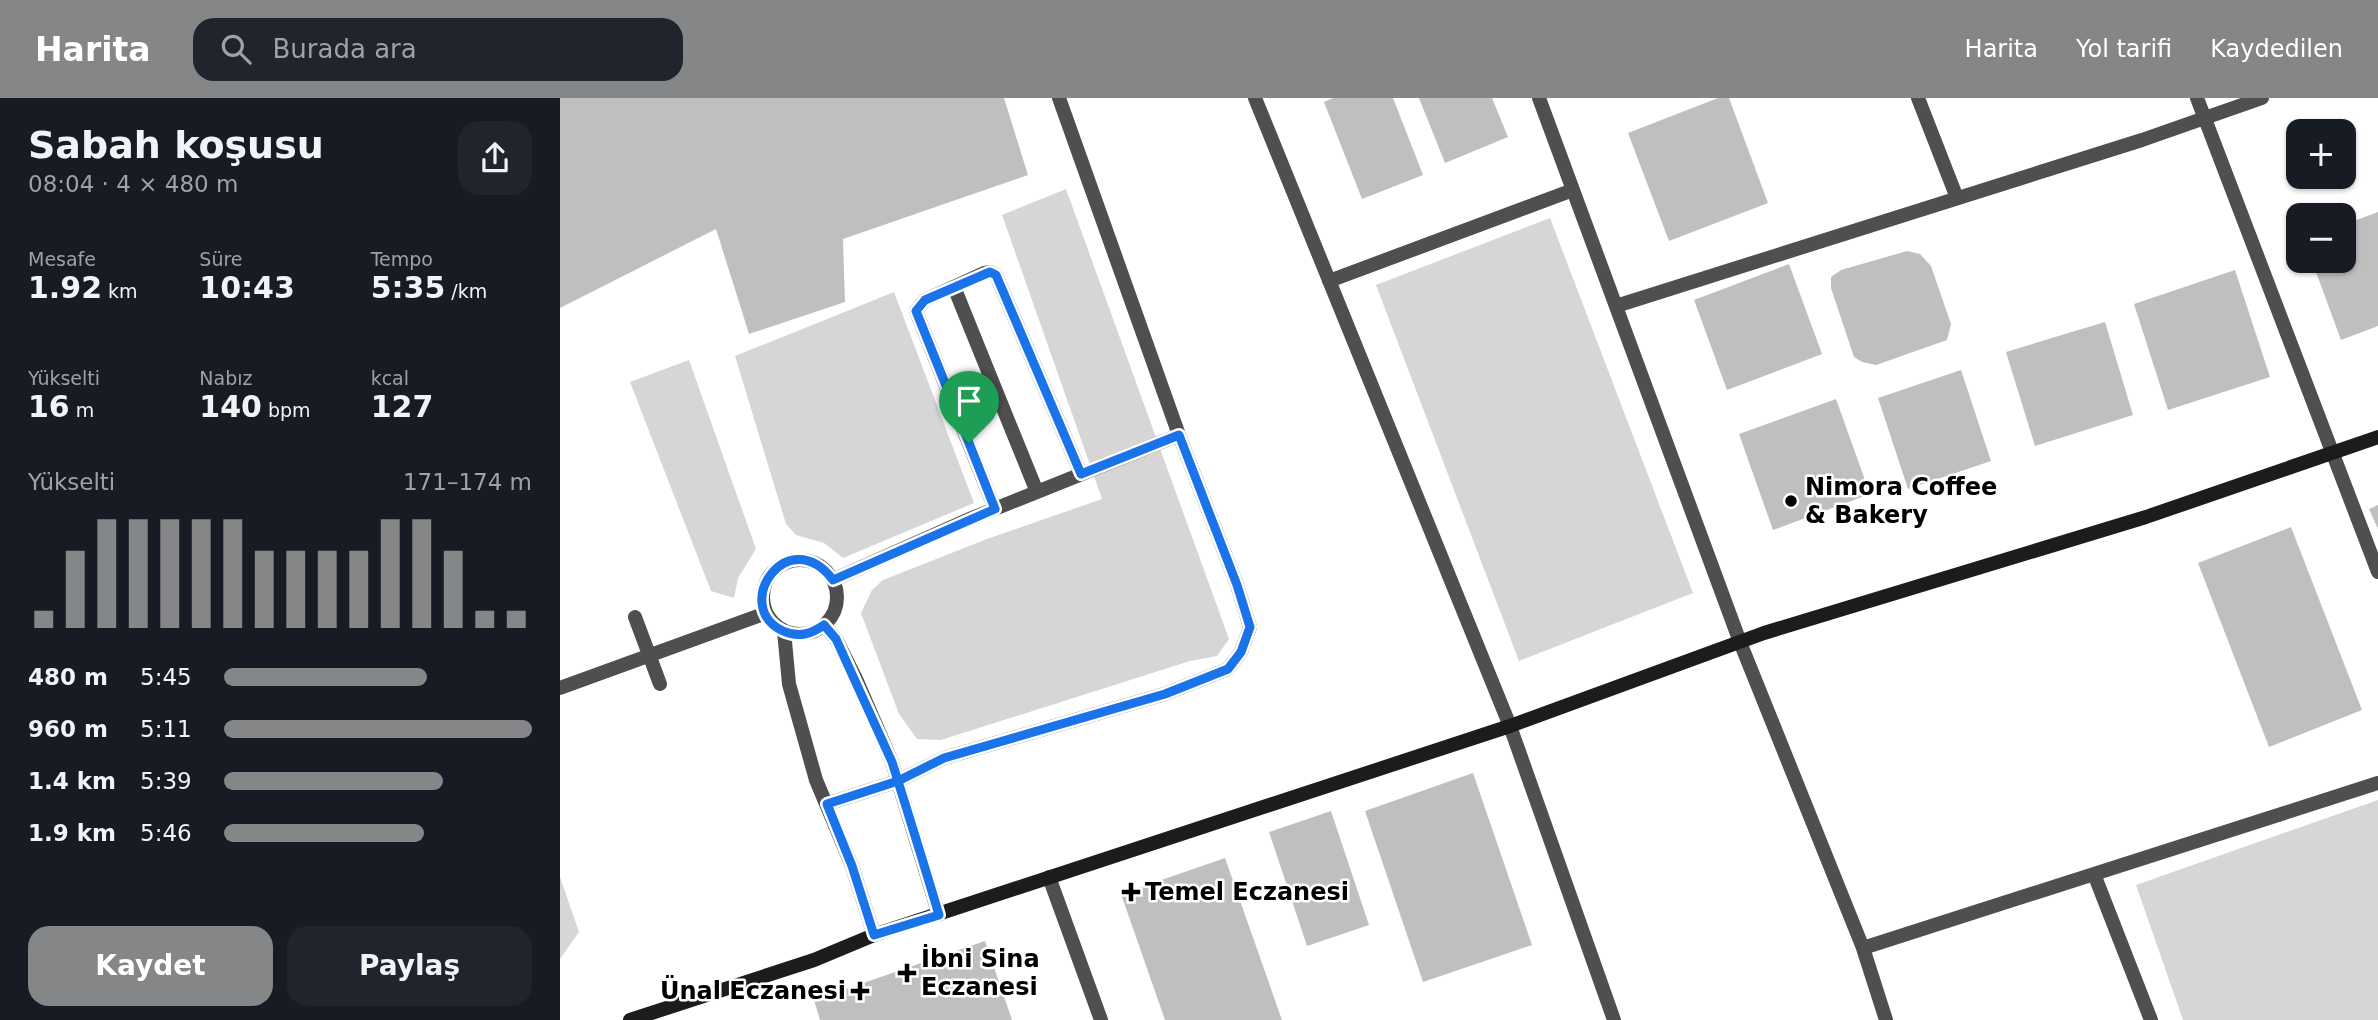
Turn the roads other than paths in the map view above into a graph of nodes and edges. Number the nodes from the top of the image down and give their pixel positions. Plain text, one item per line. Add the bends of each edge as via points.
1 (1059, 98) edge
2 (1255, 98) edge
3 (1539, 98) edge
4 (1918, 98) edge
5 (2197, 98) edge
6 (2262, 98) edge
7 (2205, 119) junction
8 (1573, 190) junction
9 (1957, 198) junction
10 (1329, 281) junction
11 (954, 287) junction
12 (1616, 306) junction
13 (1179, 435) junction
14 (2378, 437) edge
15 (2334, 454) junction
16 (1081, 474) junction
17 (1037, 492) junction
18 (995, 509) junction
19 (2378, 572) edge
20 (833, 580) junction
21 (766, 613) junction
22 (635, 617) dead end
23 (824, 625) junction
24 (784, 631) junction
25 (1741, 642) junction
26 (649, 656) junction
27 (660, 684) dead end
28 (560, 688) edge
29 (1510, 726) junction
30 (898, 781) junction
31 (2378, 783) edge
32 (827, 804) junction
33 (2094, 874) junction
34 (1049, 877) junction
35 (939, 915) junction
36 (874, 935) junction
37 (1863, 948) junction
38 (630, 1020) edge
39 (1101, 1020) edge
40 (1614, 1020) edge
41 (1886, 1020) edge
42 (2151, 1020) edge

1 - 13 street
2 - 10 street
3 - 8 street
4 - 9 street
5 - 7 street
6 - 7 street
7 - 9 street
7 - 15 street
8 - 10 street
8 - 12 street
9 - 12 street
10 - 29 street
11 - 16 street via 990,272 996,275
11 - 17 street
11 - 18 street via 925,300 916,311
12 - 25 street
13 - 16 street
13 - 30 street via 1250,627 1241,652 1228,669 1165,694 944,758
14 - 15 street
15 - 19 street
15 - 25 street
16 - 17 street
17 - 18 street
18 - 20 street
20 - 21 street via 816,562 803,559 779,565 764,584
20 - 23 street via 836,604
21 - 24 street
21 - 26 street
22 - 26 street
23 - 24 street via 802,635
23 - 30 street via 857,681
24 - 32 street via 789,684
25 - 29 street
25 - 37 street
26 - 27 street
26 - 28 street
29 - 34 street
29 - 40 street
30 - 32 street
30 - 35 street
31 - 33 street
32 - 36 street
33 - 37 street
33 - 42 street
34 - 35 street
34 - 39 street
35 - 36 street
36 - 38 street via 814,960
37 - 41 street

